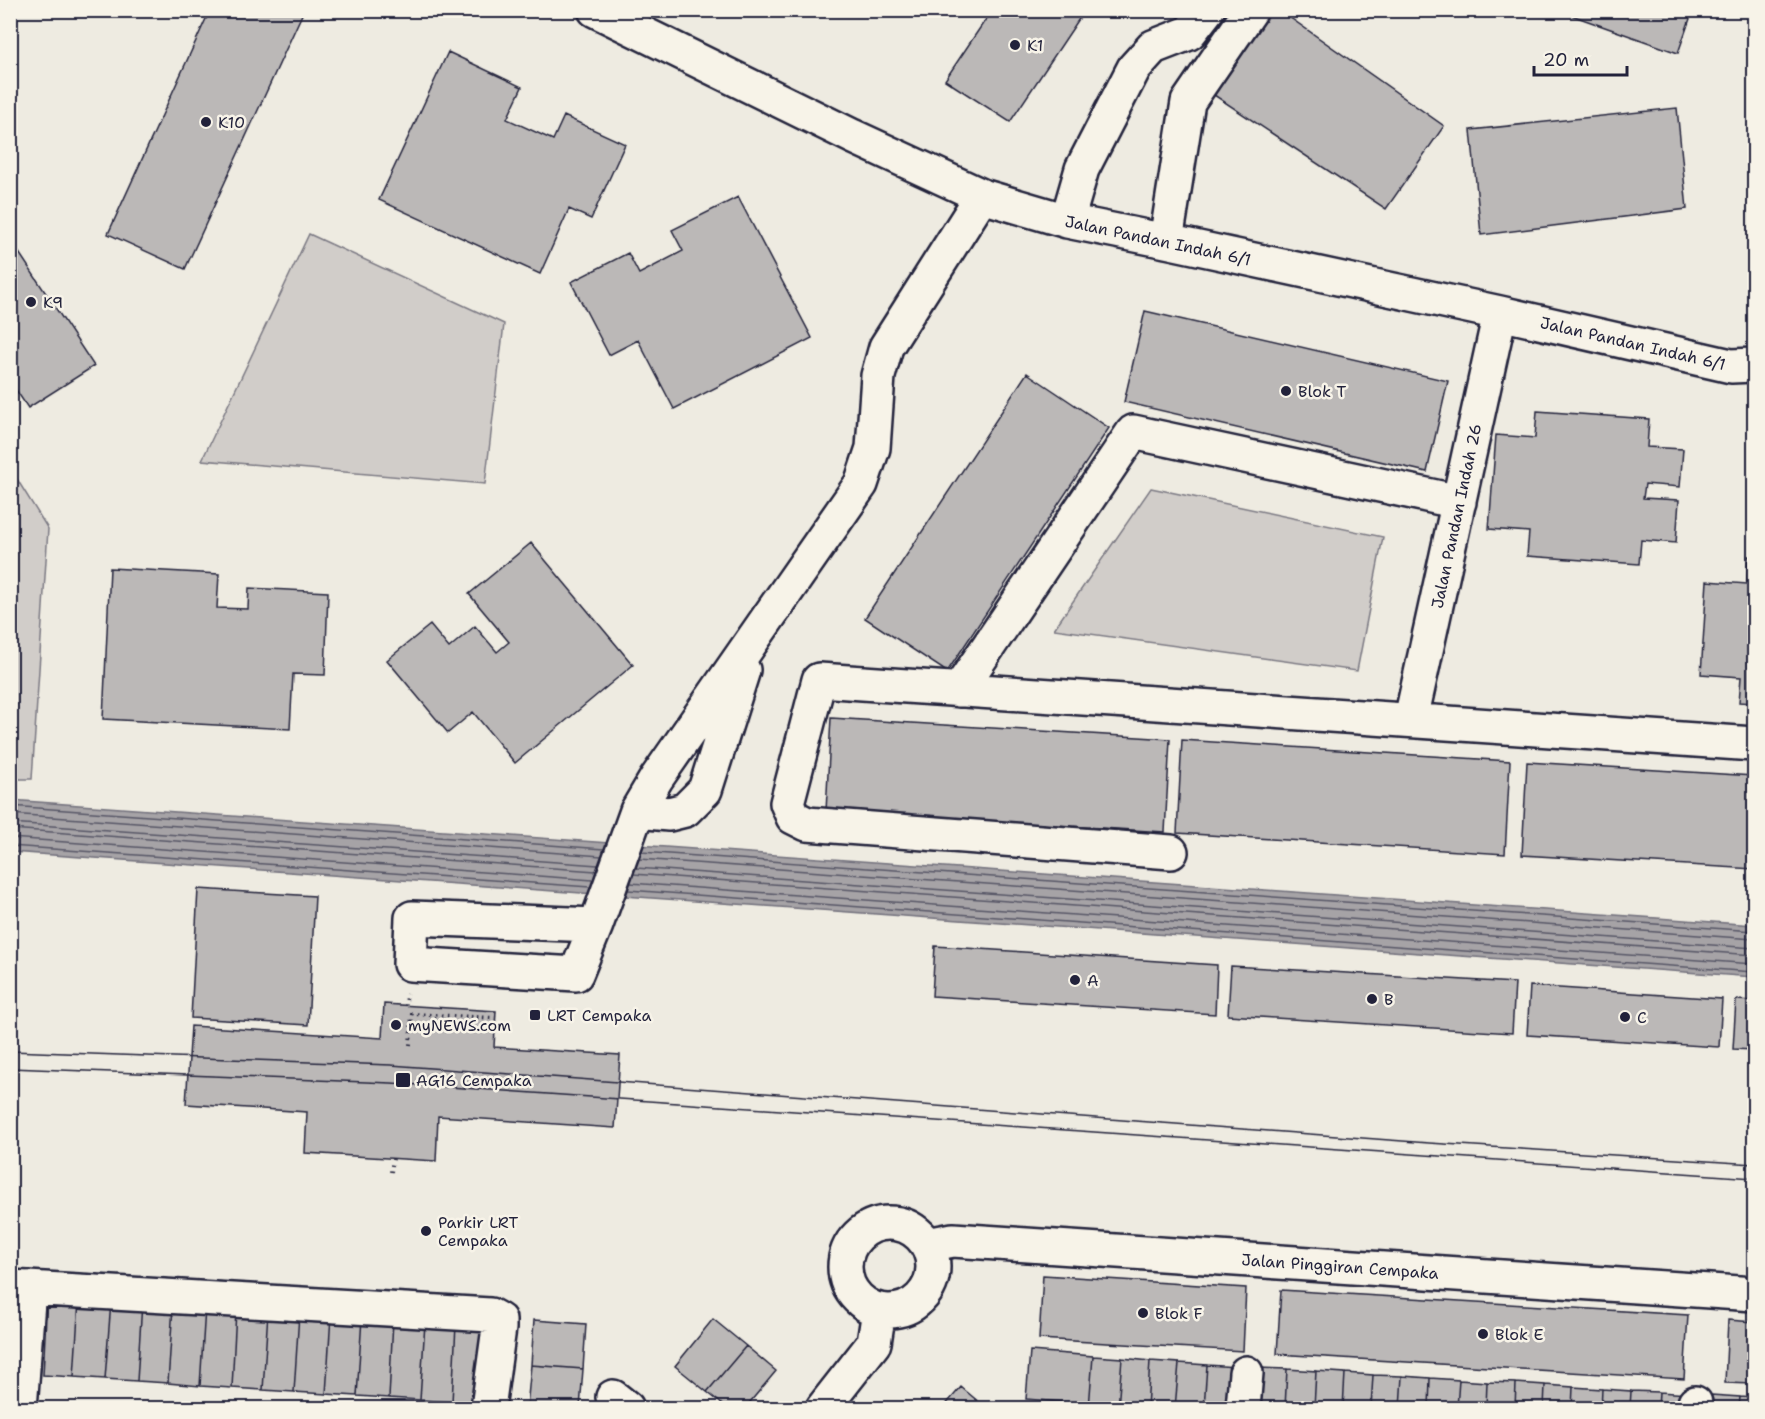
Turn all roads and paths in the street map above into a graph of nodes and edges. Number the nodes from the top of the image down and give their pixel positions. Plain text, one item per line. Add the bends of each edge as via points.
1 (595, 10) edge
2 (1208, 10) edge
3 (1251, 10) edge
4 (982, 196) junction
5 (1067, 221) junction
6 (1166, 240) junction
7 (1500, 313) junction
8 (1755, 365) edge
9 (1458, 502) junction
10 (744, 654) junction
11 (959, 690) junction
12 (1411, 719) junction
13 (1755, 744) edge
14 (634, 821) junction
15 (1171, 852) dead end
16 (599, 916) junction
17 (496, 1018) dead end
18 (410, 1045) dead end
19 (393, 1159) dead end
20 (391, 1172) dead end
21 (927, 1245) junction
22 (20, 1287) edge
23 (1755, 1294) edge
24 (879, 1310) junction
25 (1246, 1372) dead end
26 (20, 1408) edge
27 (488, 1408) edge
28 (823, 1408) edge
29 (1243, 1408) edge

1 - 4 street, Jalan Pandan Indah 6/1
2 - 5 street via 1189,33 1153,47 1134,68 1082,169
3 - 6 street via 1188,102
4 - 5 street, Jalan Pandan Indah 6/1
4 - 10 street via 886,346 878,376 873,448 861,484
5 - 6 street, Jalan Pandan Indah 6/1
6 - 7 street, Jalan Pandan Indah 6/1
7 - 8 street, Jalan Pandan Indah 6/1 via 1731,366
7 - 9 street, Jalan Pandan Indah 26
9 - 11 street via 1133,432
9 - 12 street, Jalan Pandan Indah 26
10 - 14 street via 656,779
10 - 14 street via 743,675 705,790 685,810
11 - 12 street
11 - 15 street via 819,680 787,803 793,818 807,824
12 - 13 street
14 - 16 street
16 - 16 street via 576,974 410,963 412,918
17 - 18 path via 412,1014
19 - 20 path
21 - 23 street, Jalan Pinggiran Cempaka via 953,1240
21 - 24 street via 933,1274 928,1288 906,1308
21 - 24 street via 917,1233 890,1223 875,1225 852,1243 846,1255 848,1284 866,1305
22 - 26 street
22 - 27 street via 490,1315 499,1320 499,1328
24 - 28 street via 874,1343
25 - 29 street

